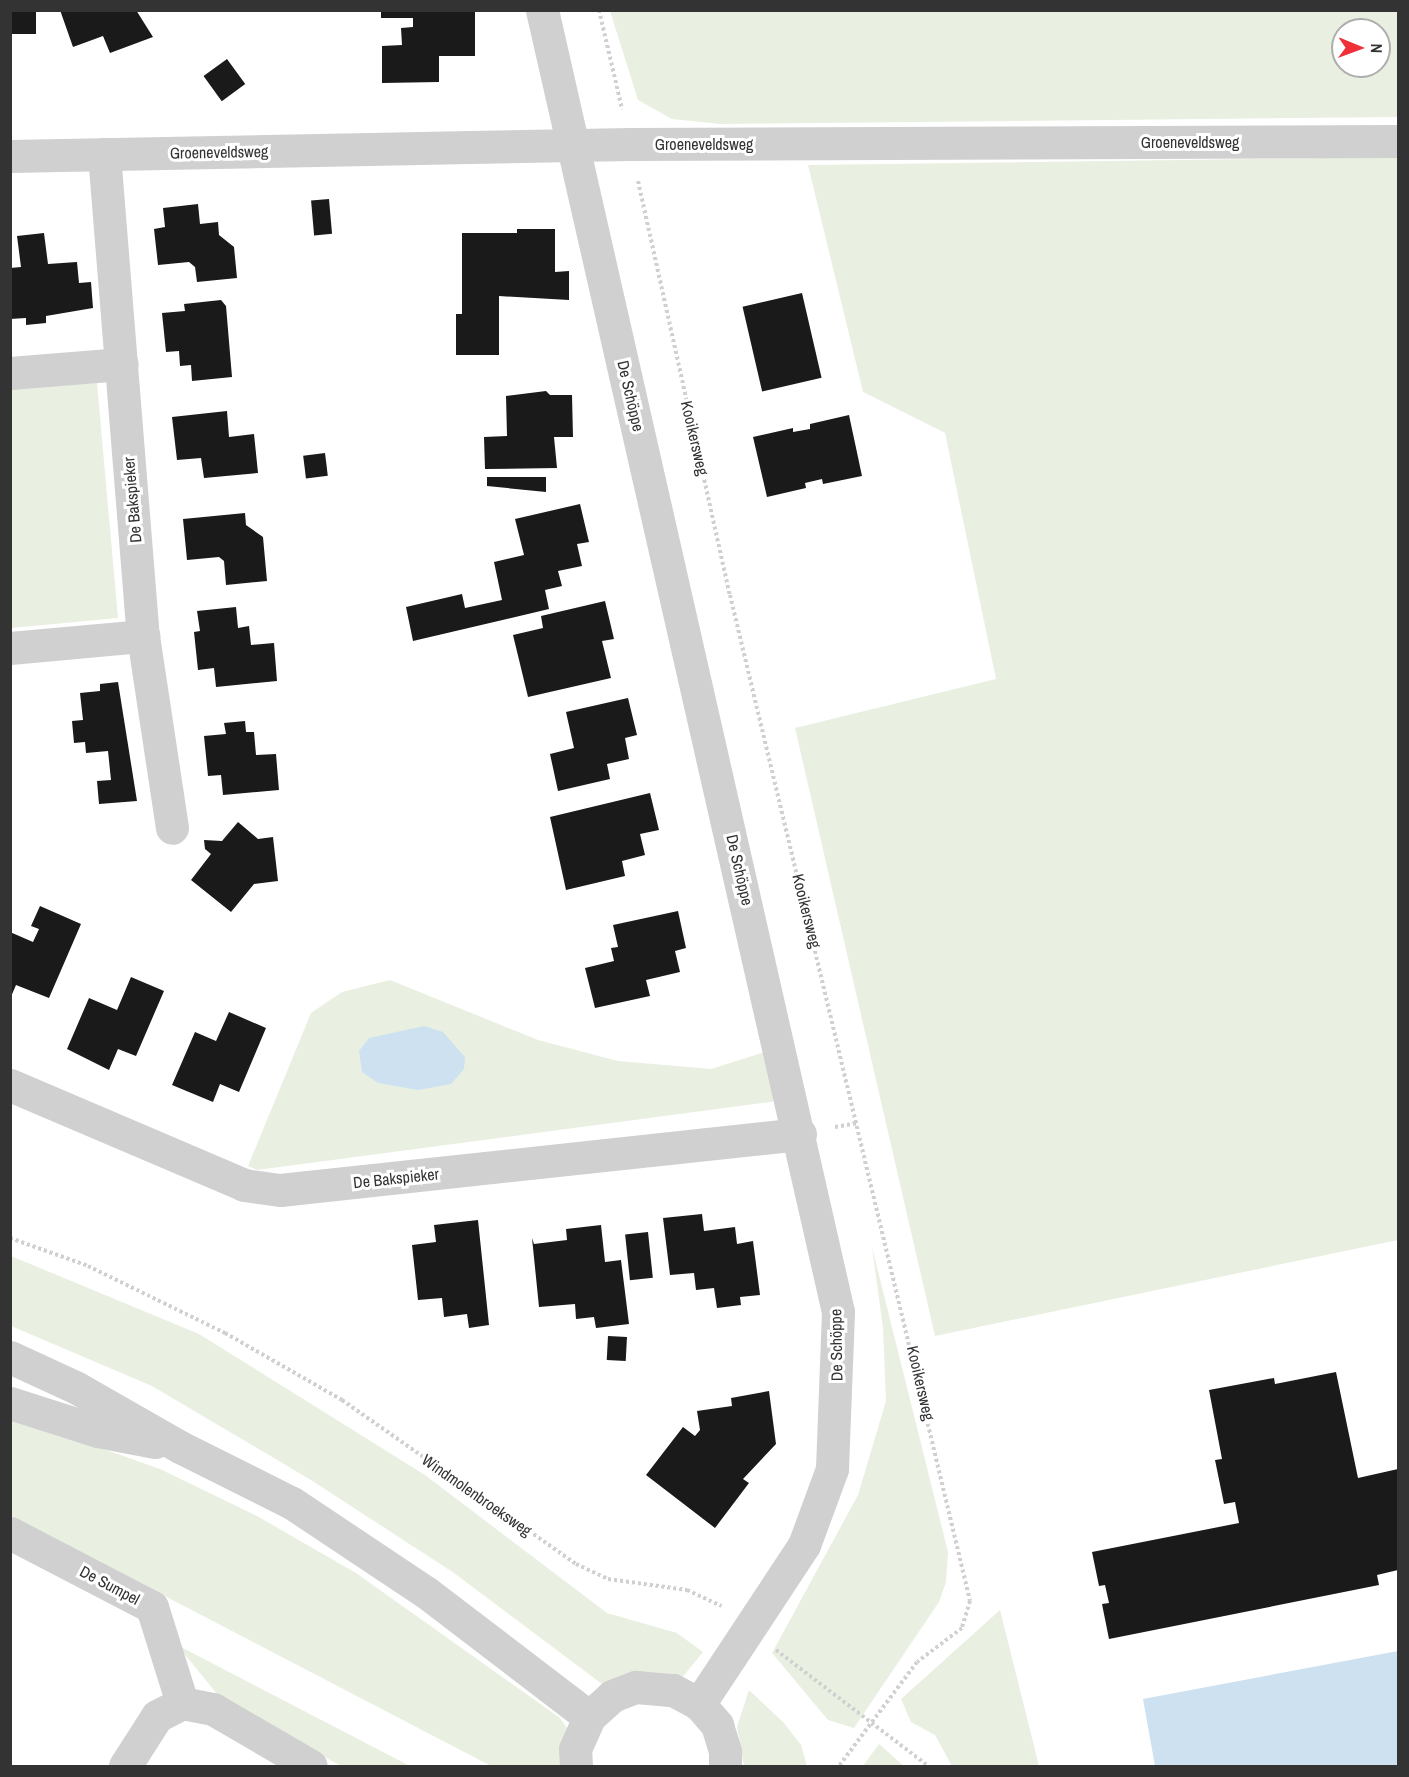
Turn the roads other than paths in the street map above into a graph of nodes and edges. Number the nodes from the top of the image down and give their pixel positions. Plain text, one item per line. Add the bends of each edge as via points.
1 (542, 10) edge
2 (1398, 141) edge
3 (573, 146) junction
4 (104, 154) junction
5 (10, 156) edge
6 (122, 364) junction
7 (10, 373) edge
8 (143, 636) junction
9 (10, 648) edge
10 (172, 828) dead end
11 (10, 1085) edge
12 (801, 1134) junction
13 (10, 1357) edge
14 (10, 1403) edge
15 (180, 1448) junction
16 (10, 1533) edge
17 (182, 1703) junction
18 (699, 1704) junction
19 (589, 1717) junction
20 (125, 1767) edge
21 (311, 1767) edge
22 (576, 1767) edge
23 (724, 1767) edge

1 - 3 street, De Schöppe
2 - 3 street, Groeneveldsweg
3 - 4 street, Groeneveldsweg
3 - 12 street, De Schöppe
4 - 5 street, Groeneveldsweg
4 - 6 street, De Bakspieker
6 - 7 street
6 - 8 street, De Bakspieker
8 - 9 street
8 - 10 street, De Bakspieker
11 - 12 street, De Bakspieker via 243,1185 280,1190
12 - 18 street, De Schöppe via 838,1312 832,1469 804,1545
13 - 15 street via 77,1388
14 - 15 street via 98,1431
15 - 19 street via 292,1503 427,1593
16 - 17 street, De Sumpel via 152,1607
17 - 20 street via 157,1716
17 - 21 street via 213,1709
18 - 19 street via 673,1690 636,1687 612,1696
18 - 23 street via 717,1725 725,1752
19 - 22 street via 575,1749

